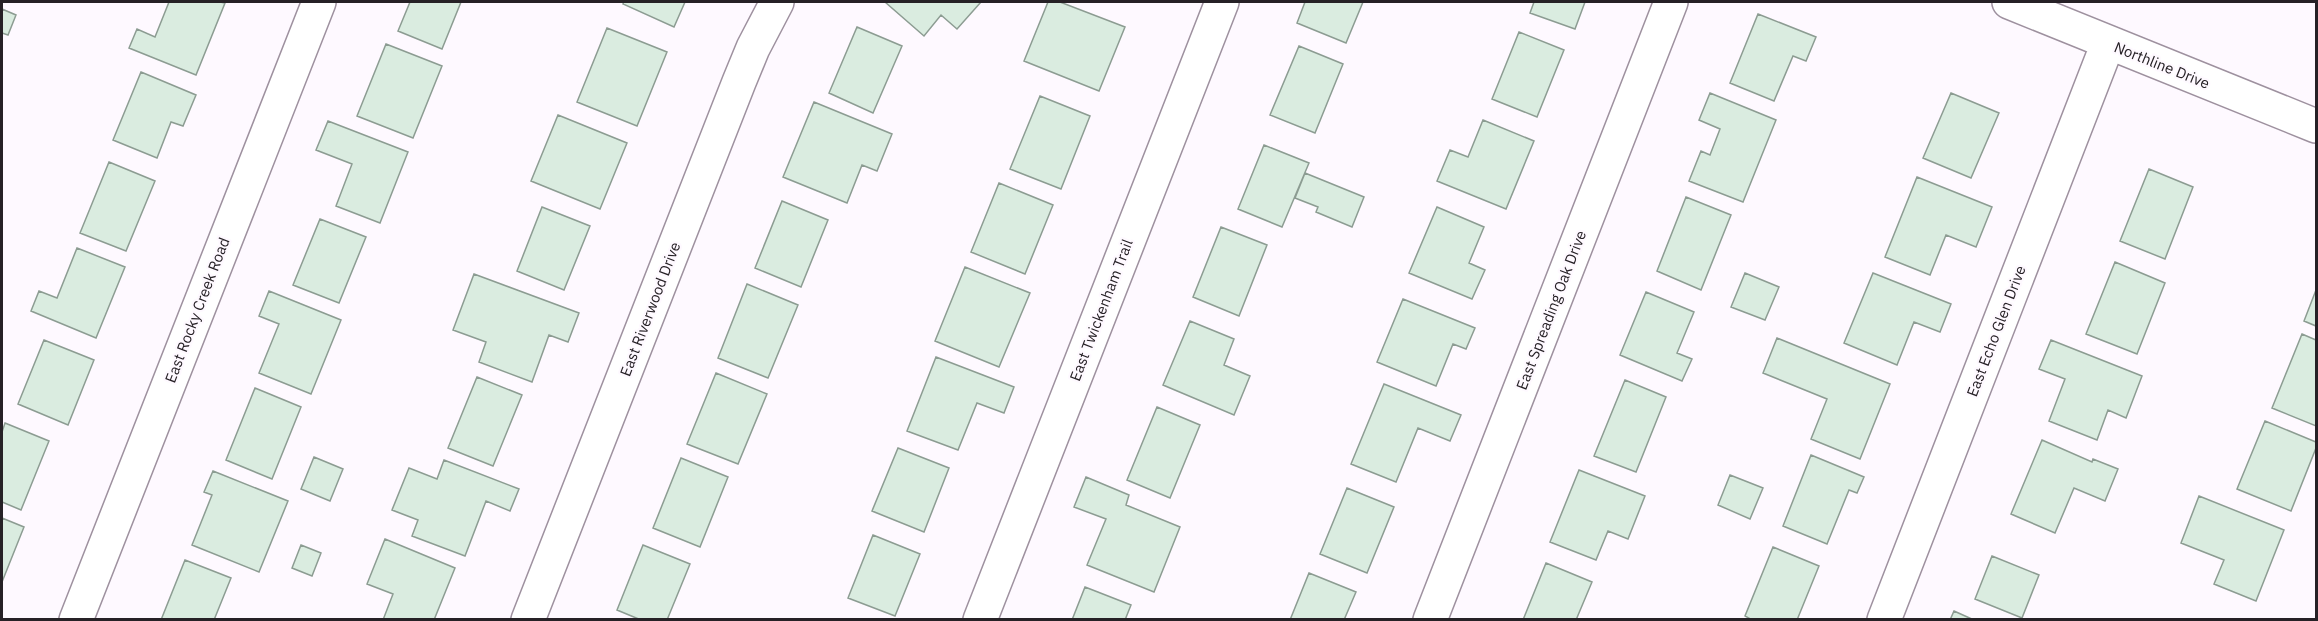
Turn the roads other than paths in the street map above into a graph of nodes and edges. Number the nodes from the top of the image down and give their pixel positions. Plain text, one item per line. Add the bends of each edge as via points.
1 (319, 2) edge
2 (777, 2) edge
3 (1222, 2) edge
4 (1671, 2) edge
5 (2009, 2) edge
6 (2056, 10) edge
7 (2108, 43) junction
8 (2316, 126) edge
9 (76, 620) edge
10 (528, 620) edge
11 (980, 620) edge
12 (1430, 620) edge
13 (1884, 620) edge

1 - 9 street, East Rocky Creek Road
2 - 10 street, East Riverwood Drive via 746,65
3 - 11 street, East Twickenham Trail
4 - 12 street, East Spreading Oak Drive
5 - 6 street, Northline Drive
6 - 7 street, Northline Drive
7 - 8 street, Northline Drive
7 - 13 street, East Echo Glen Drive

